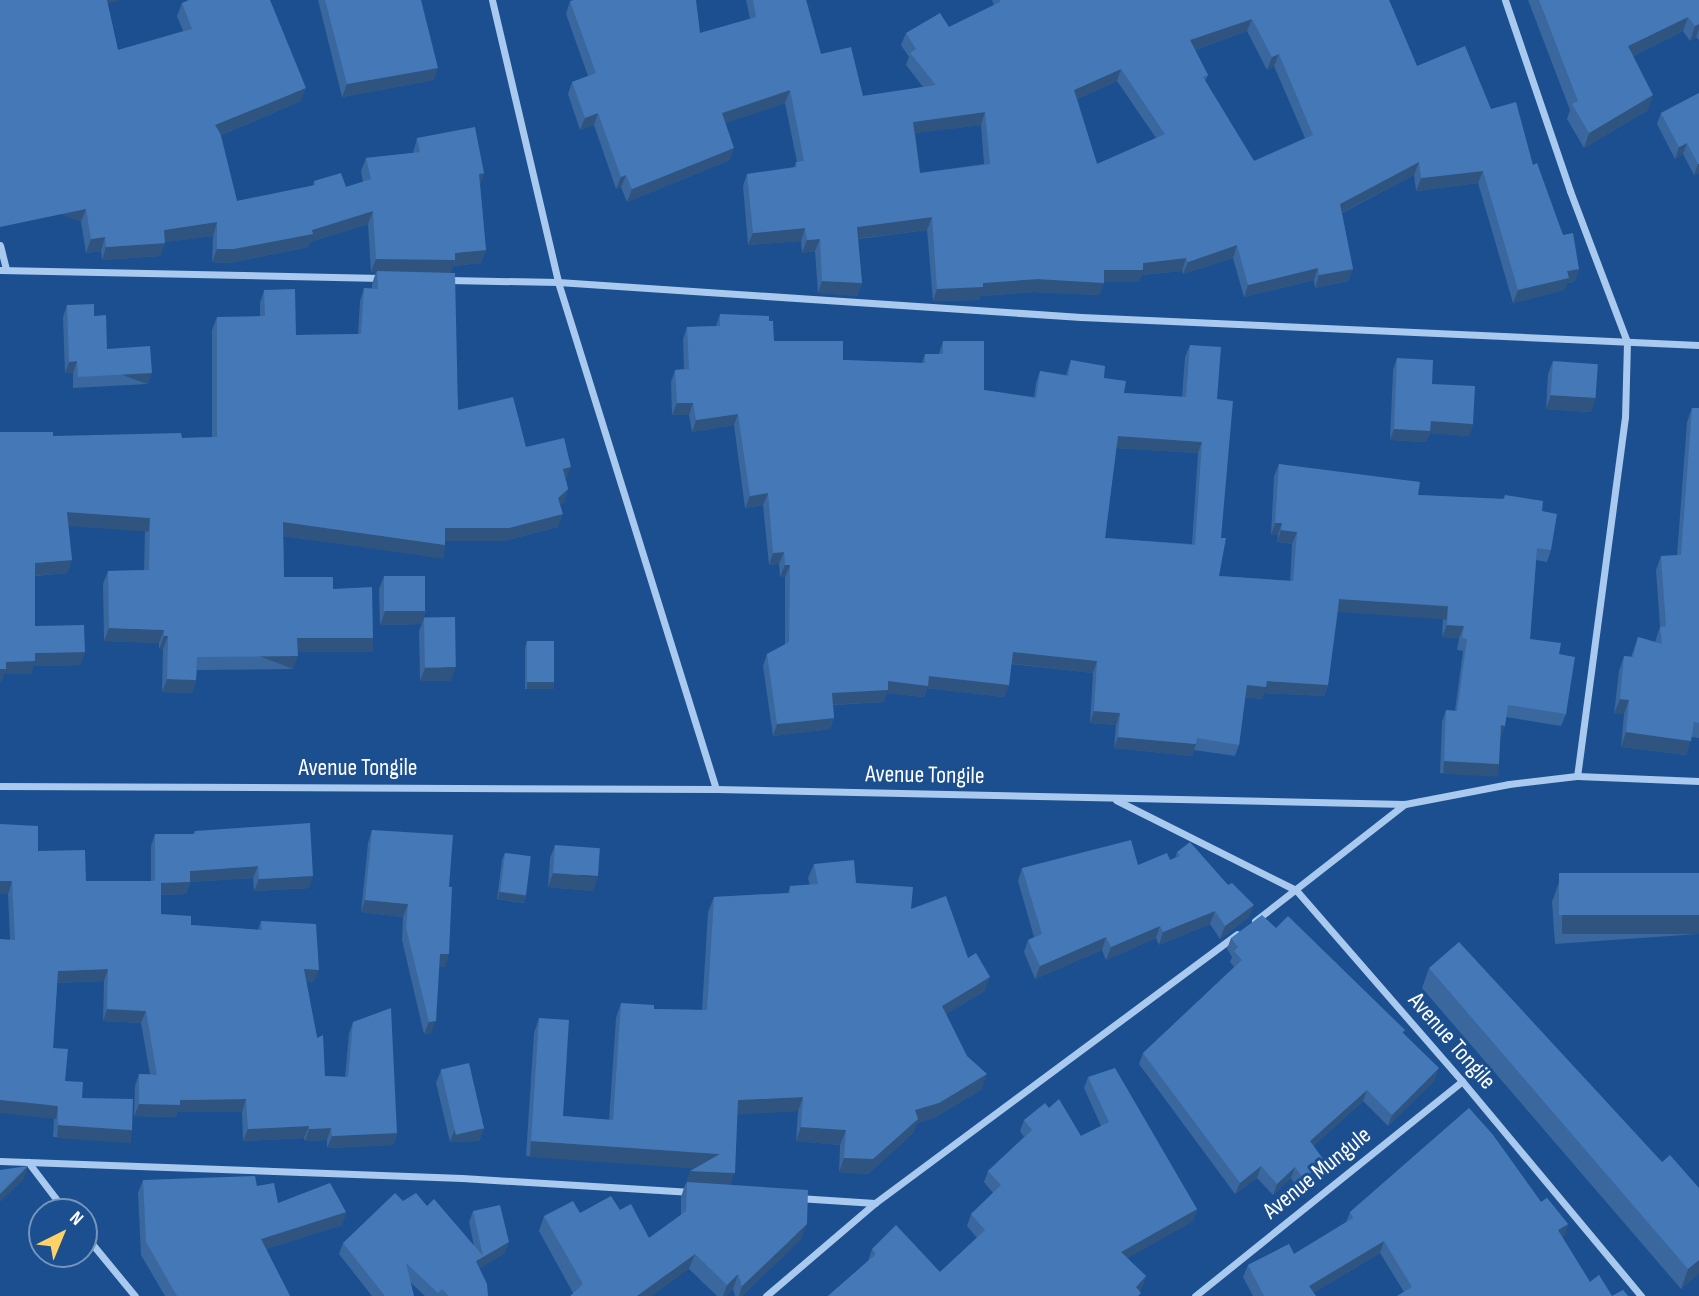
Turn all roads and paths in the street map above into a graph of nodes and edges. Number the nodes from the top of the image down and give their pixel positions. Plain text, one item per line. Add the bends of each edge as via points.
1 (492, 0) edge
2 (1505, 0) edge
3 (0, 245) edge
4 (3, 269) edge
5 (392, 278) edge
6 (434, 279) edge
7 (558, 282) junction
8 (1627, 342) junction
9 (1699, 345) edge
10 (1577, 776) junction
11 (1699, 781) edge
12 (0, 786) edge
13 (716, 789) junction
14 (1112, 798) junction
15 (1405, 804) junction
16 (1296, 890) junction
17 (1251, 923) edge
18 (1240, 931) edge
19 (1462, 1081) junction
20 (0, 1161) edge
21 (28, 1162) junction
22 (696, 1192) edge
23 (55, 1198) edge
24 (793, 1198) edge
25 (876, 1203) junction
26 (98, 1251) edge
27 (135, 1296) edge
28 (766, 1296) edge
29 (1195, 1296) edge
30 (1641, 1296) edge

1 - 7 street
2 - 8 street
3 - 4 street
4 - 5 street
6 - 7 street
7 - 8 street via 1081,317
7 - 13 street
8 - 9 street
8 - 10 street via 1625,417
10 - 11 street
10 - 15 street
12 - 13 street, Avenue Tongile
13 - 14 street, Avenue Tongile
14 - 15 street
14 - 16 street, Avenue Tongile
15 - 16 street
16 - 17 street
16 - 19 street, Avenue Tongile
18 - 25 street
19 - 29 street, Avenue Mungule
19 - 30 street, Avenue Tongile
20 - 21 street
21 - 22 street
21 - 23 street
24 - 25 street
25 - 28 street
26 - 27 street

